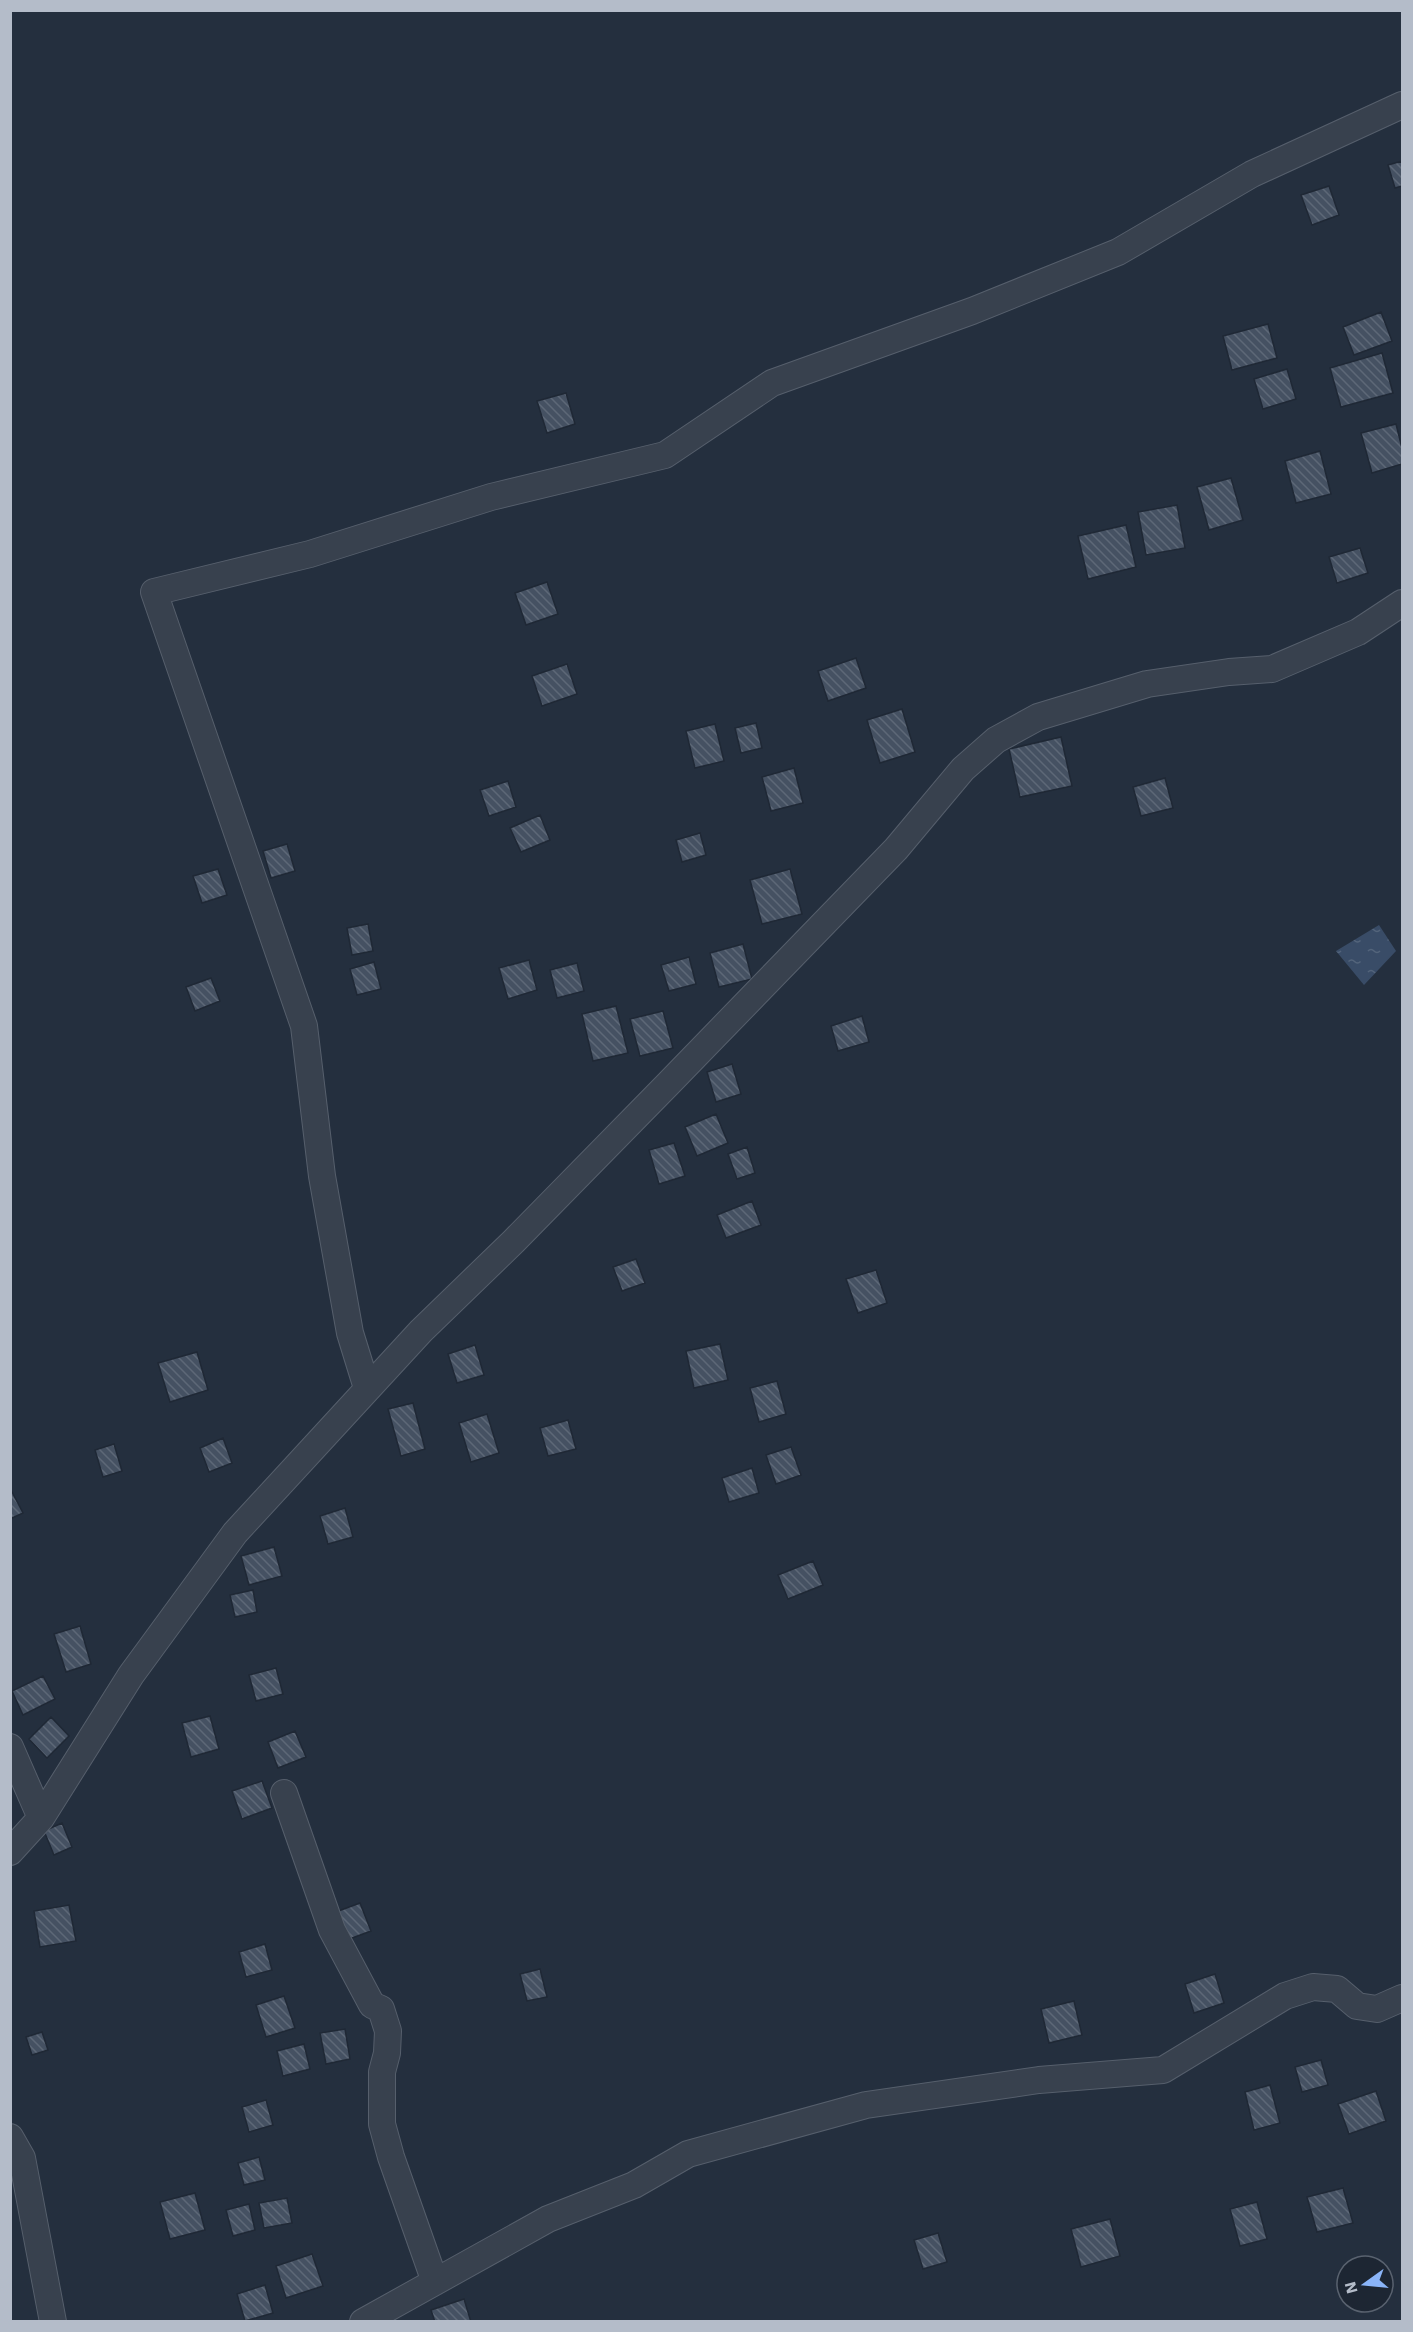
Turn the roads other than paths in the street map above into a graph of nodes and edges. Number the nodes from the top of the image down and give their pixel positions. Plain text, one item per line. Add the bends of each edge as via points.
1 (1402, 105) edge
2 (1402, 603) edge
3 (367, 1388) junction
4 (10, 1747) edge
5 (284, 1793) dead end
6 (41, 1818) junction
7 (10, 1852) edge
8 (1402, 1998) edge
9 (10, 2137) edge
10 (435, 2282) junction
11 (53, 2322) edge
12 (363, 2322) edge

1 - 3 street via 1252,174 1118,252 972,311 772,383 664,455 491,498 310,554 154,592 304,1026 322,1176 350,1333
2 - 3 street via 1358,632 1272,669 1147,684 1038,717 996,740 963,769 896,849 808,940
3 - 6 street via 235,1533 131,1675
4 - 6 street
5 - 10 street via 332,1930 372,2005 381,2009 388,2031 382,2072 382,2124
6 - 7 street
8 - 10 street via 1377,2009 1357,2006 1338,1989 1313,1987 1285,1995 1163,2070 1039,2080 866,2105 688,2154 634,2185 548,2220
9 - 11 street via 22,2158
10 - 12 street

